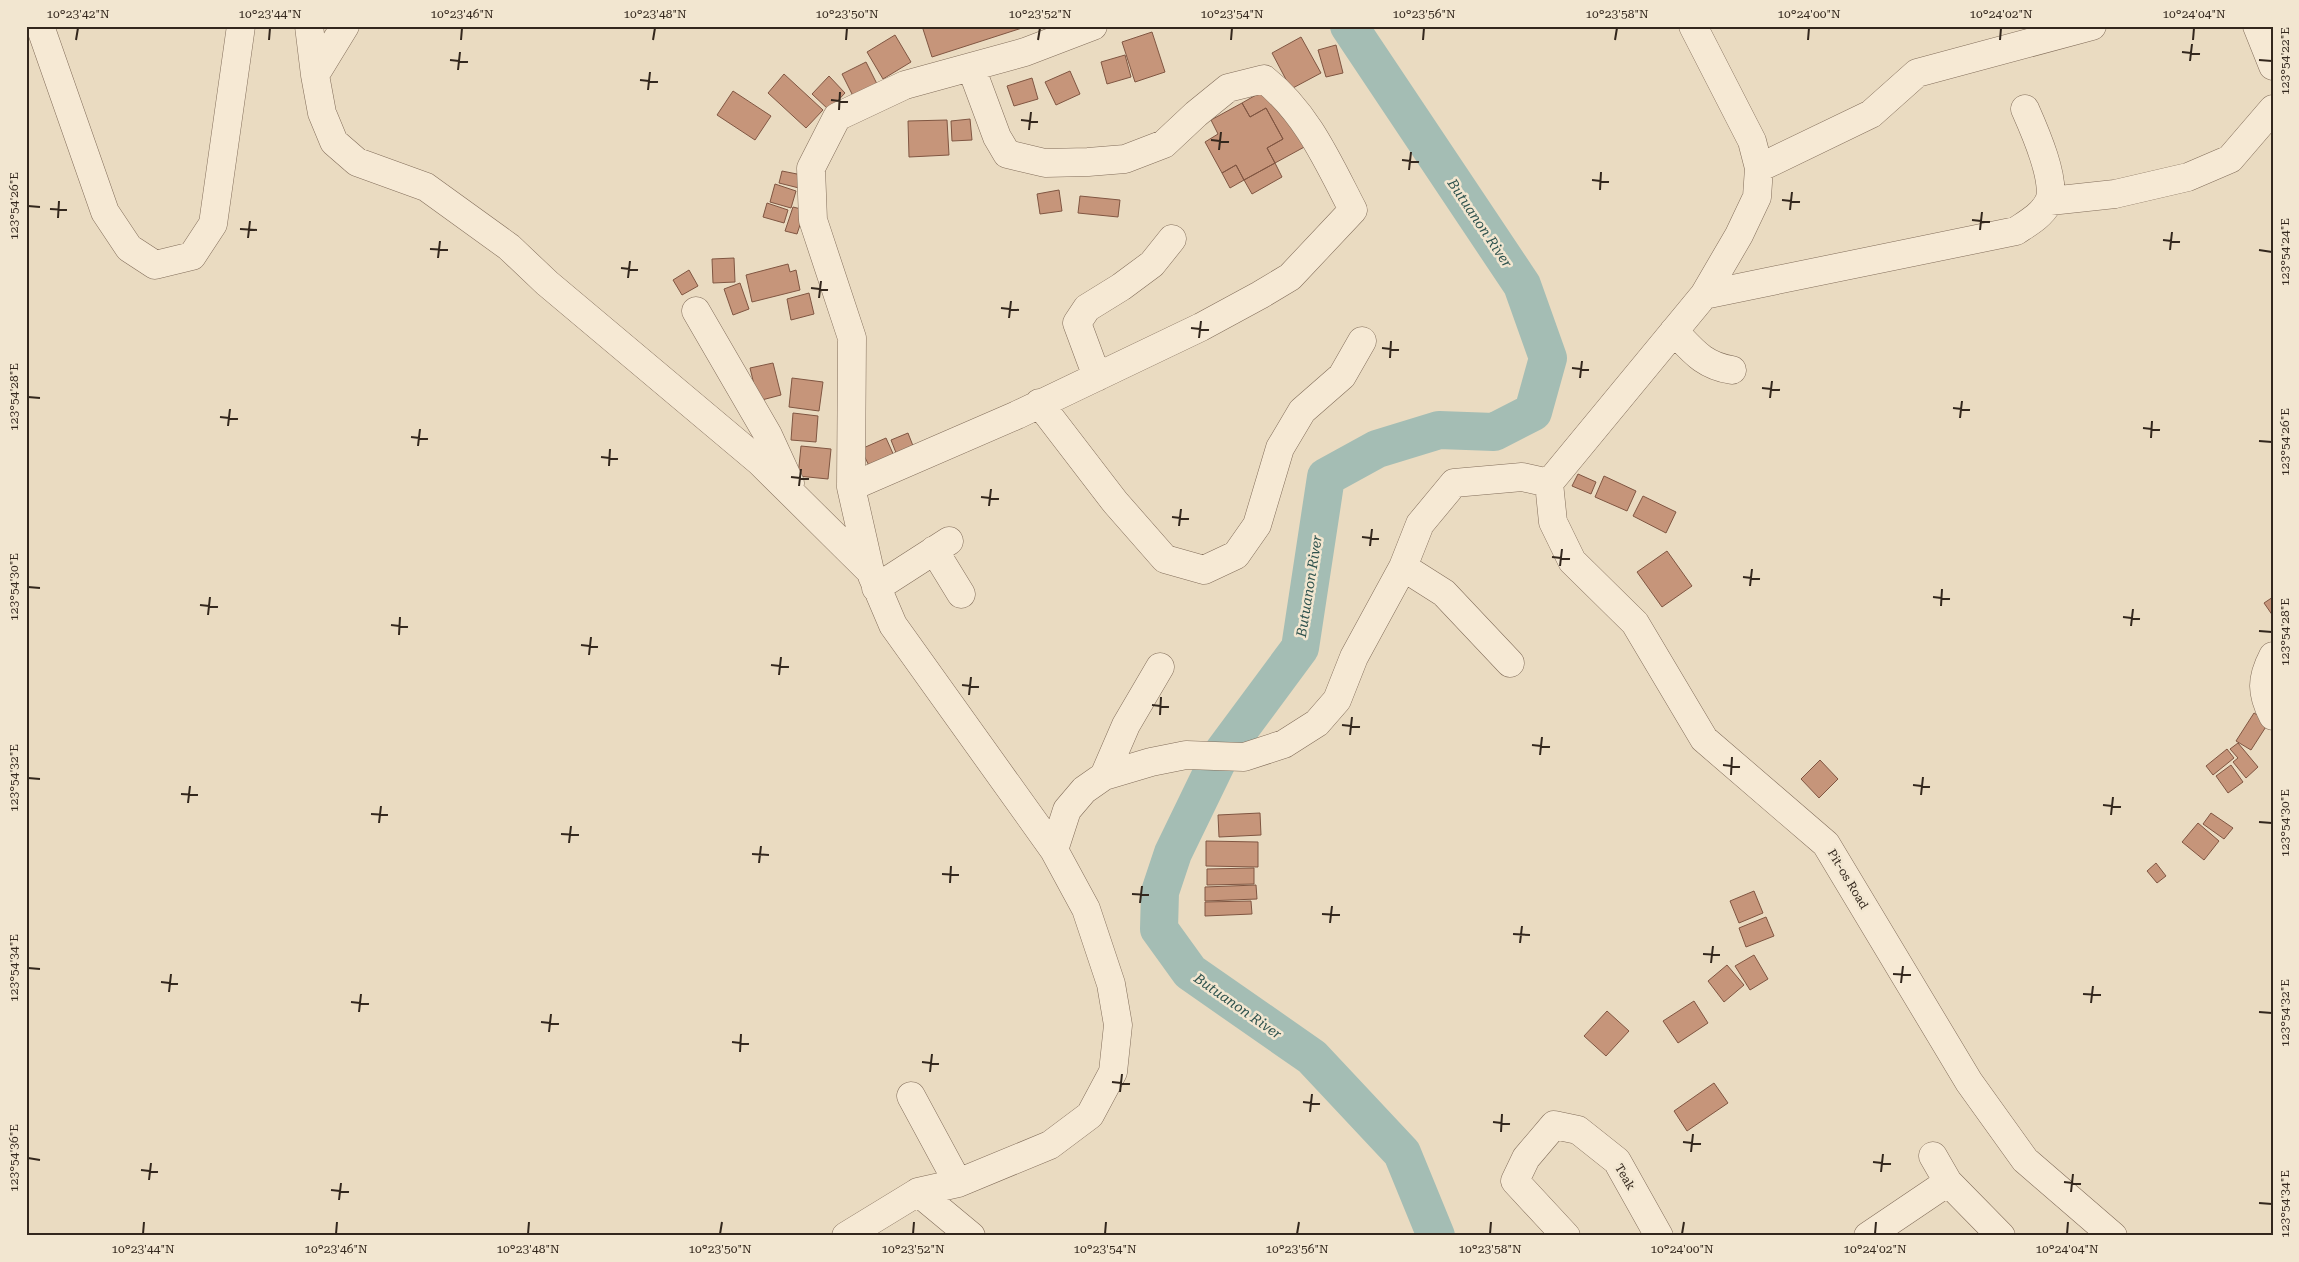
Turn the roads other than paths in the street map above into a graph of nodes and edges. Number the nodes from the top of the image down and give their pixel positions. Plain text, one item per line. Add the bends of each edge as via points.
1 (40, 26) edge
2 (241, 26) edge
3 (309, 26) edge
4 (345, 26) edge
5 (1093, 26) edge
6 (1693, 26) edge
7 (2092, 26) edge
8 (2257, 26) edge
9 (2273, 66) edge
10 (971, 67) junction
11 (315, 75) junction
12 (2025, 109) dead end
13 (2273, 109) edge
14 (1759, 168) junction
15 (2050, 201) junction
16 (1172, 239) dead end
17 (1704, 295) junction
18 (696, 311) dead end
19 (1674, 331) junction
20 (1362, 342) dead end
21 (1732, 370) dead end
22 (1097, 377) junction
23 (1039, 403) junction
24 (1549, 482) junction
25 (851, 487) junction
26 (795, 497) junction
27 (1403, 567) junction
28 (873, 580) junction
29 (961, 594) dead end
30 (2273, 656) edge
31 (1510, 663) dead end
32 (1160, 667) dead end
33 (2273, 716) edge
34 (1104, 776) junction
35 (1054, 850) junction
36 (911, 1096) dead end
37 (1933, 1156) dead end
38 (1948, 1182) junction
39 (958, 1183) junction
40 (918, 1192) junction
41 (846, 1236) edge
42 (971, 1236) edge
43 (1566, 1236) edge
44 (1659, 1236) edge
45 (1868, 1236) edge
46 (2001, 1236) edge
47 (2113, 1236) edge

1 - 2 street via 105,212 129,248 155,265 192,256 213,224
3 - 11 street
4 - 11 street
5 - 10 street via 1025,52
6 - 14 street via 1752,141
7 - 14 street via 1917,74 1871,114
8 - 9 street
10 - 22 street via 1007,154 1045,162 1125,159 1164,144 1228,88 1264,79 1282,94 1311,130 1352,210 1290,278 1201,327
10 - 25 street via 905,85 837,117 811,168 813,220 852,338
11 - 26 street via 322,113 334,142 357,162 426,187 508,247 760,462
12 - 15 street via 2043,150
13 - 15 street via 2230,159 2188,177 2115,194
14 - 17 street via 1757,197
15 - 17 street via 2037,218 2016,231
16 - 22 street via 1152,264 1087,308 1078,323
17 - 19 street
18 - 26 street via 768,435
19 - 21 street via 1705,362
19 - 24 street
20 - 23 street via 1342,376 1302,411 1280,448 1258,525 1236,555 1204,570 1165,560 1115,502
22 - 23 street
23 - 25 street
24 - 27 street via 1522,477 1454,482 1420,524
24 - 47 street, Pit-os Road via 1553,522 1572,561 1635,622 1704,739 1826,844 1969,1082 2025,1160
25 - 28 street
26 - 28 street
27 - 31 street via 1444,593
27 - 34 street via 1354,658 1337,700 1317,723 1284,744 1244,757 1186,755
28 - 29 street via 942,546
28 - 35 street via 893,626
30 - 33 street via 2265,671 2264,698
32 - 34 street via 1126,725
34 - 35 street via 1084,790 1068,810
35 - 39 street via 1086,909 1111,984 1118,1025 1113,1072 1090,1115 1050,1145
36 - 39 street
37 - 38 street
38 - 45 street
38 - 46 street
39 - 40 street
40 - 41 street
40 - 42 street
43 - 44 street, Teak via 1515,1182 1526,1158 1554,1125 1578,1130 1617,1161

